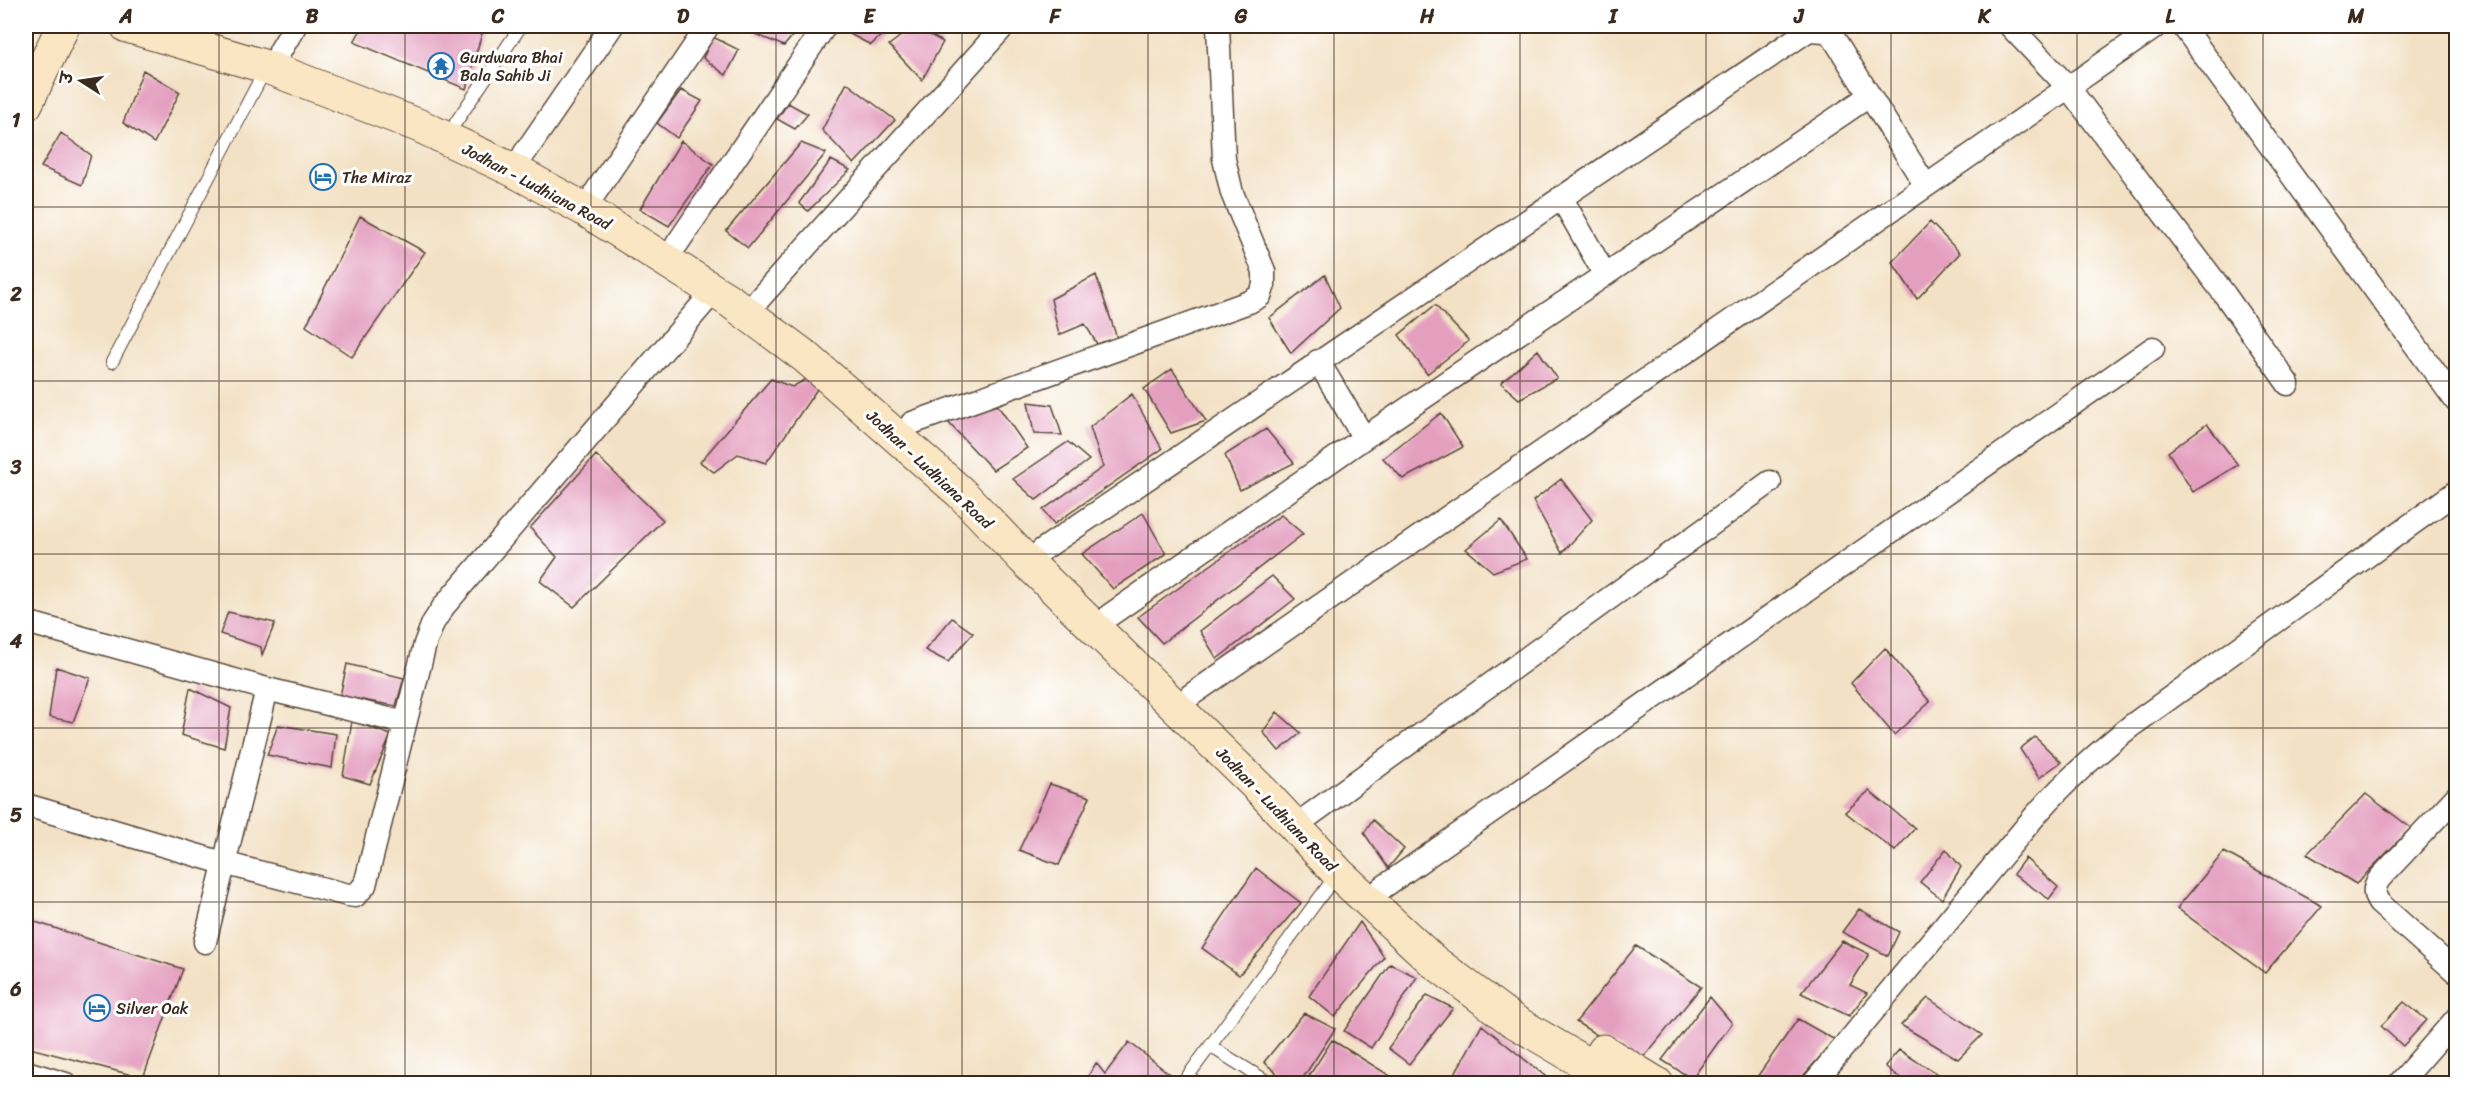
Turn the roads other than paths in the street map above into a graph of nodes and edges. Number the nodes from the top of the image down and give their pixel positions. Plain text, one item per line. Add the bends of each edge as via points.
1 (63, 26) edge
2 (128, 26) edge
3 (194, 26) edge
4 (520, 26) edge
5 (612, 26) edge
6 (708, 26) edge
7 (825, 26) edge
8 (1005, 26) edge
9 (1218, 26) edge
10 (2010, 26) edge
11 (2157, 26) edge
12 (2183, 26) edge
13 (281, 48) edge
14 (2068, 87) junction
15 (1869, 96) junction
16 (26, 104) edge
17 (456, 122) junction
18 (524, 154) junction
19 (1926, 186) junction
20 (595, 193) junction
21 (1561, 197) junction
22 (677, 244) junction
23 (1605, 275) junction
24 (714, 291) junction
25 (759, 299) junction
26 (2152, 348) dead end
27 (112, 362) dead end
28 (1318, 362) junction
29 (2288, 384) dead end
30 (2457, 401) edge
31 (912, 423) junction
32 (1364, 438) junction
33 (1770, 482) dead end
34 (2457, 492) edge
35 (1042, 550) junction
36 (1110, 615) junction
37 (26, 622) edge
38 (267, 689) junction
39 (1191, 695) junction
40 (405, 723) junction
41 (2457, 797) edge
42 (26, 805) edge
43 (1310, 815) junction
44 (223, 863) junction
45 (1338, 873) junction
46 (1382, 888) junction
47 (204, 942) dead end
48 (2457, 972) edge
49 (2457, 1019) edge
50 (1210, 1046) junction
51 (26, 1072) edge
52 (66, 1083) edge
53 (1182, 1083) edge
54 (1271, 1083) edge
55 (1620, 1083) edge
56 (1657, 1083) edge
57 (1813, 1083) edge
58 (2399, 1083) edge

1 - 16 street
2 - 13 street, Jodhan - Ludhiana Road
3 - 13 street, Jodhan - Ludhiana Road
4 - 17 lane
5 - 18 street
6 - 20 street
7 - 22 street
8 - 25 street
9 - 31 street via 1222,152 1232,193 1264,271 1260,296
10 - 14 street
11 - 14 street
12 - 30 street
13 - 17 street, Jodhan - Ludhiana Road
13 - 24 street, Jodhan - Ludhiana Road via 420,126 584,208
13 - 27 lane
14 - 19 street
14 - 29 street
15 - 19 street
15 - 21 street via 1833,37 1826,31 1809,30
15 - 23 street
17 - 18 street, Jodhan - Ludhiana Road
18 - 20 street, Jodhan - Ludhiana Road
19 - 39 street
20 - 22 street, Jodhan - Ludhiana Road
21 - 23 street
21 - 28 street
22 - 25 street, Jodhan - Ludhiana Road
23 - 32 street
24 - 40 street via 444,606 425,644
24 - 45 street, Jodhan - Ludhiana Road via 807,358 961,493 1262,791
25 - 31 street, Jodhan - Ludhiana Road
26 - 46 street
28 - 32 street
28 - 35 street
31 - 35 street, Jodhan - Ludhiana Road via 974,479
32 - 36 street
33 - 43 street
34 - 57 street via 2093,755 2034,816
35 - 36 street, Jodhan - Ludhiana Road
36 - 39 street, Jodhan - Ludhiana Road
37 - 38 street
38 - 40 street
38 - 44 street
39 - 43 street, Jodhan - Ludhiana Road
40 - 44 street via 361,892 348,895
41 - 48 street via 2380,879 2374,896
42 - 44 street
43 - 46 street, Jodhan - Ludhiana Road
44 - 47 street
45 - 50 lane
45 - 55 street, Jodhan - Ludhiana Road via 1433,961 1512,1020
46 - 56 street, Jodhan - Ludhiana Road via 1484,978
49 - 58 street
50 - 53 lane
50 - 54 lane
51 - 52 street

